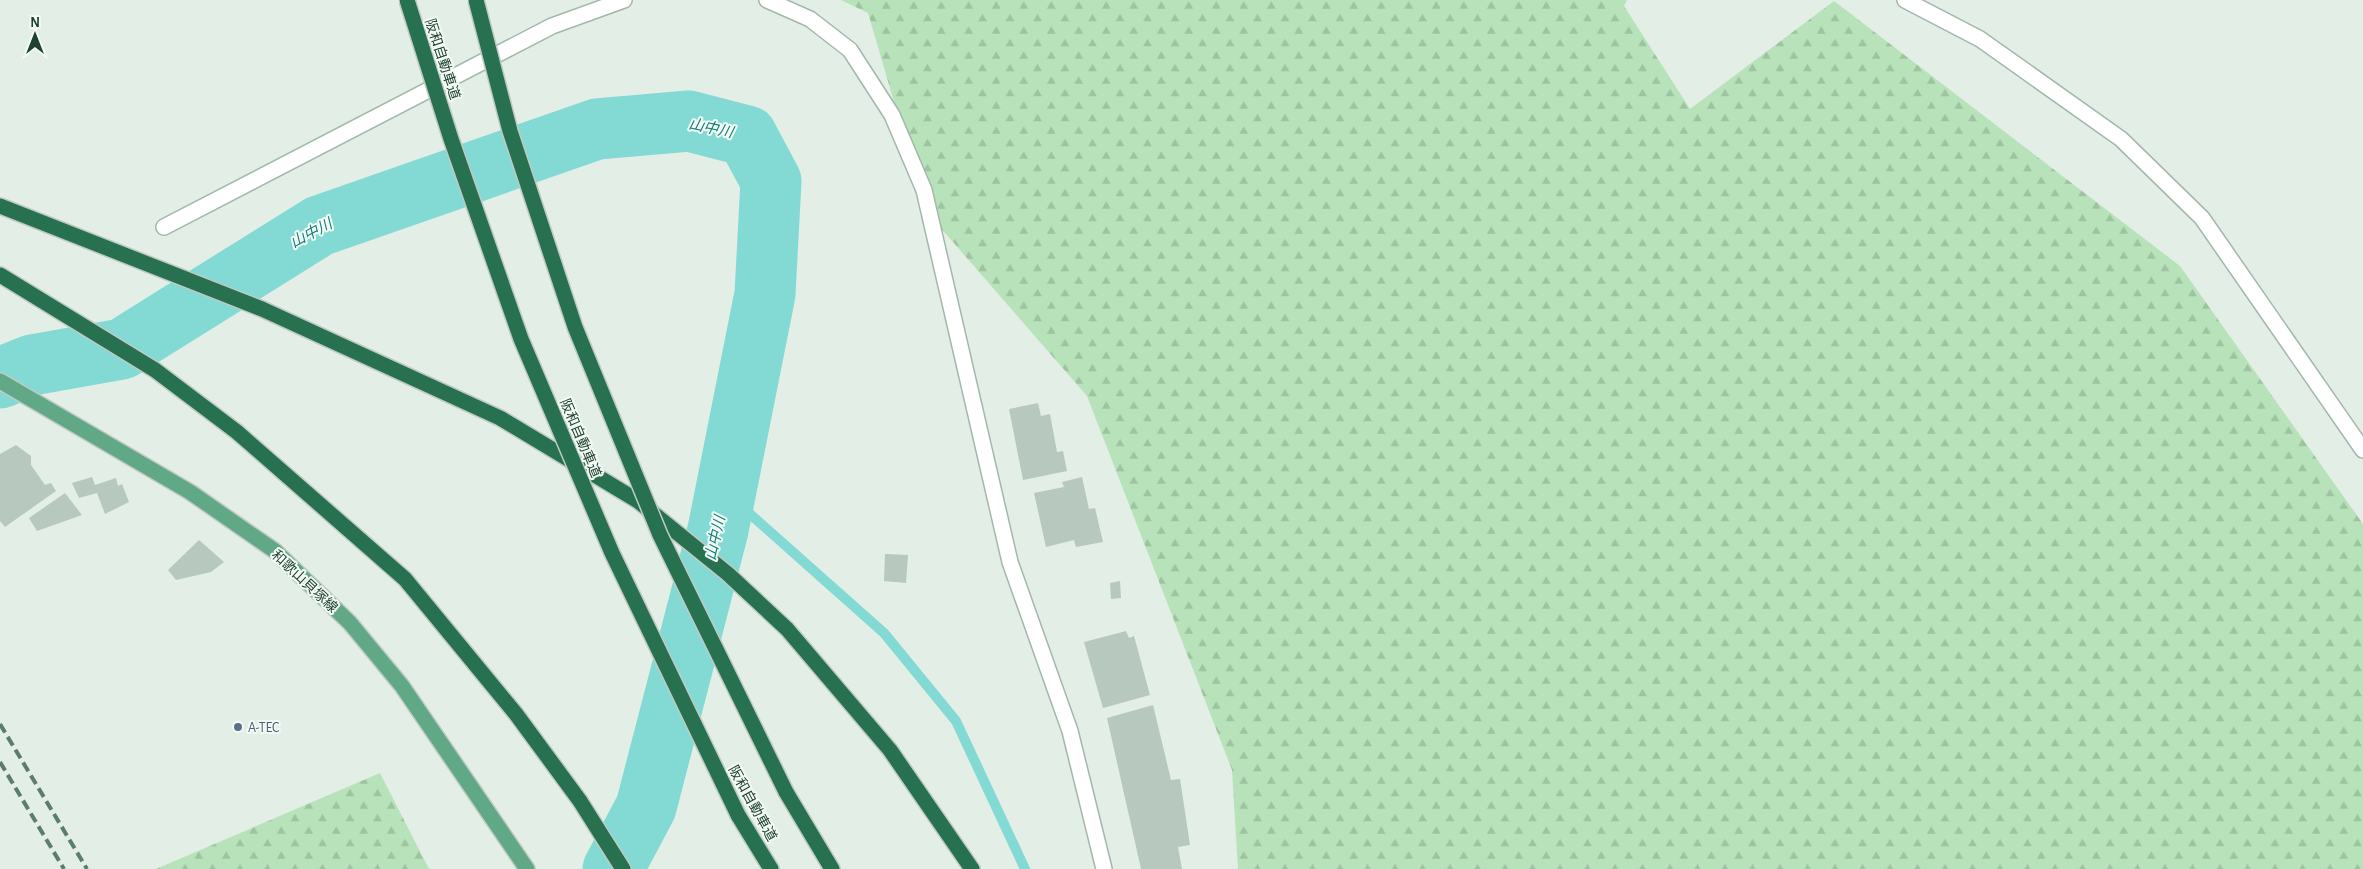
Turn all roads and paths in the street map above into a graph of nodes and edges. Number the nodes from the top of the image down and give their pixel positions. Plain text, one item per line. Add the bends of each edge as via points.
1 (407, 0) edge
2 (476, 0) edge
3 (624, 0) edge
4 (767, 0) edge
5 (1905, 0) edge
6 (0, 206) edge
7 (164, 227) dead end
8 (0, 275) edge
9 (0, 381) edge
10 (2363, 450) edge
11 (527, 869) edge
12 (622, 869) edge
13 (771, 869) edge
14 (832, 869) edge
15 (972, 869) edge
16 (1104, 869) edge

1 - 13 highway, 阪和自動車道, bridge via 521,339 612,553 738,815
2 - 14 highway, bridge via 510,131 575,327 660,535 786,792
3 - 7 street via 552,26
4 - 16 street via 810,19 850,50 892,115 924,190 1010,562 1070,731
5 - 10 street via 1980,40 2121,139 2202,218
6 - 15 highway, bridge via 262,309 500,418 638,501 728,574 787,629 890,750
8 - 12 highway via 154,370 237,432 405,579 516,714 580,801
9 - 11 main road, 和歌山貝塚線 via 190,492 275,551 350,623 402,686

